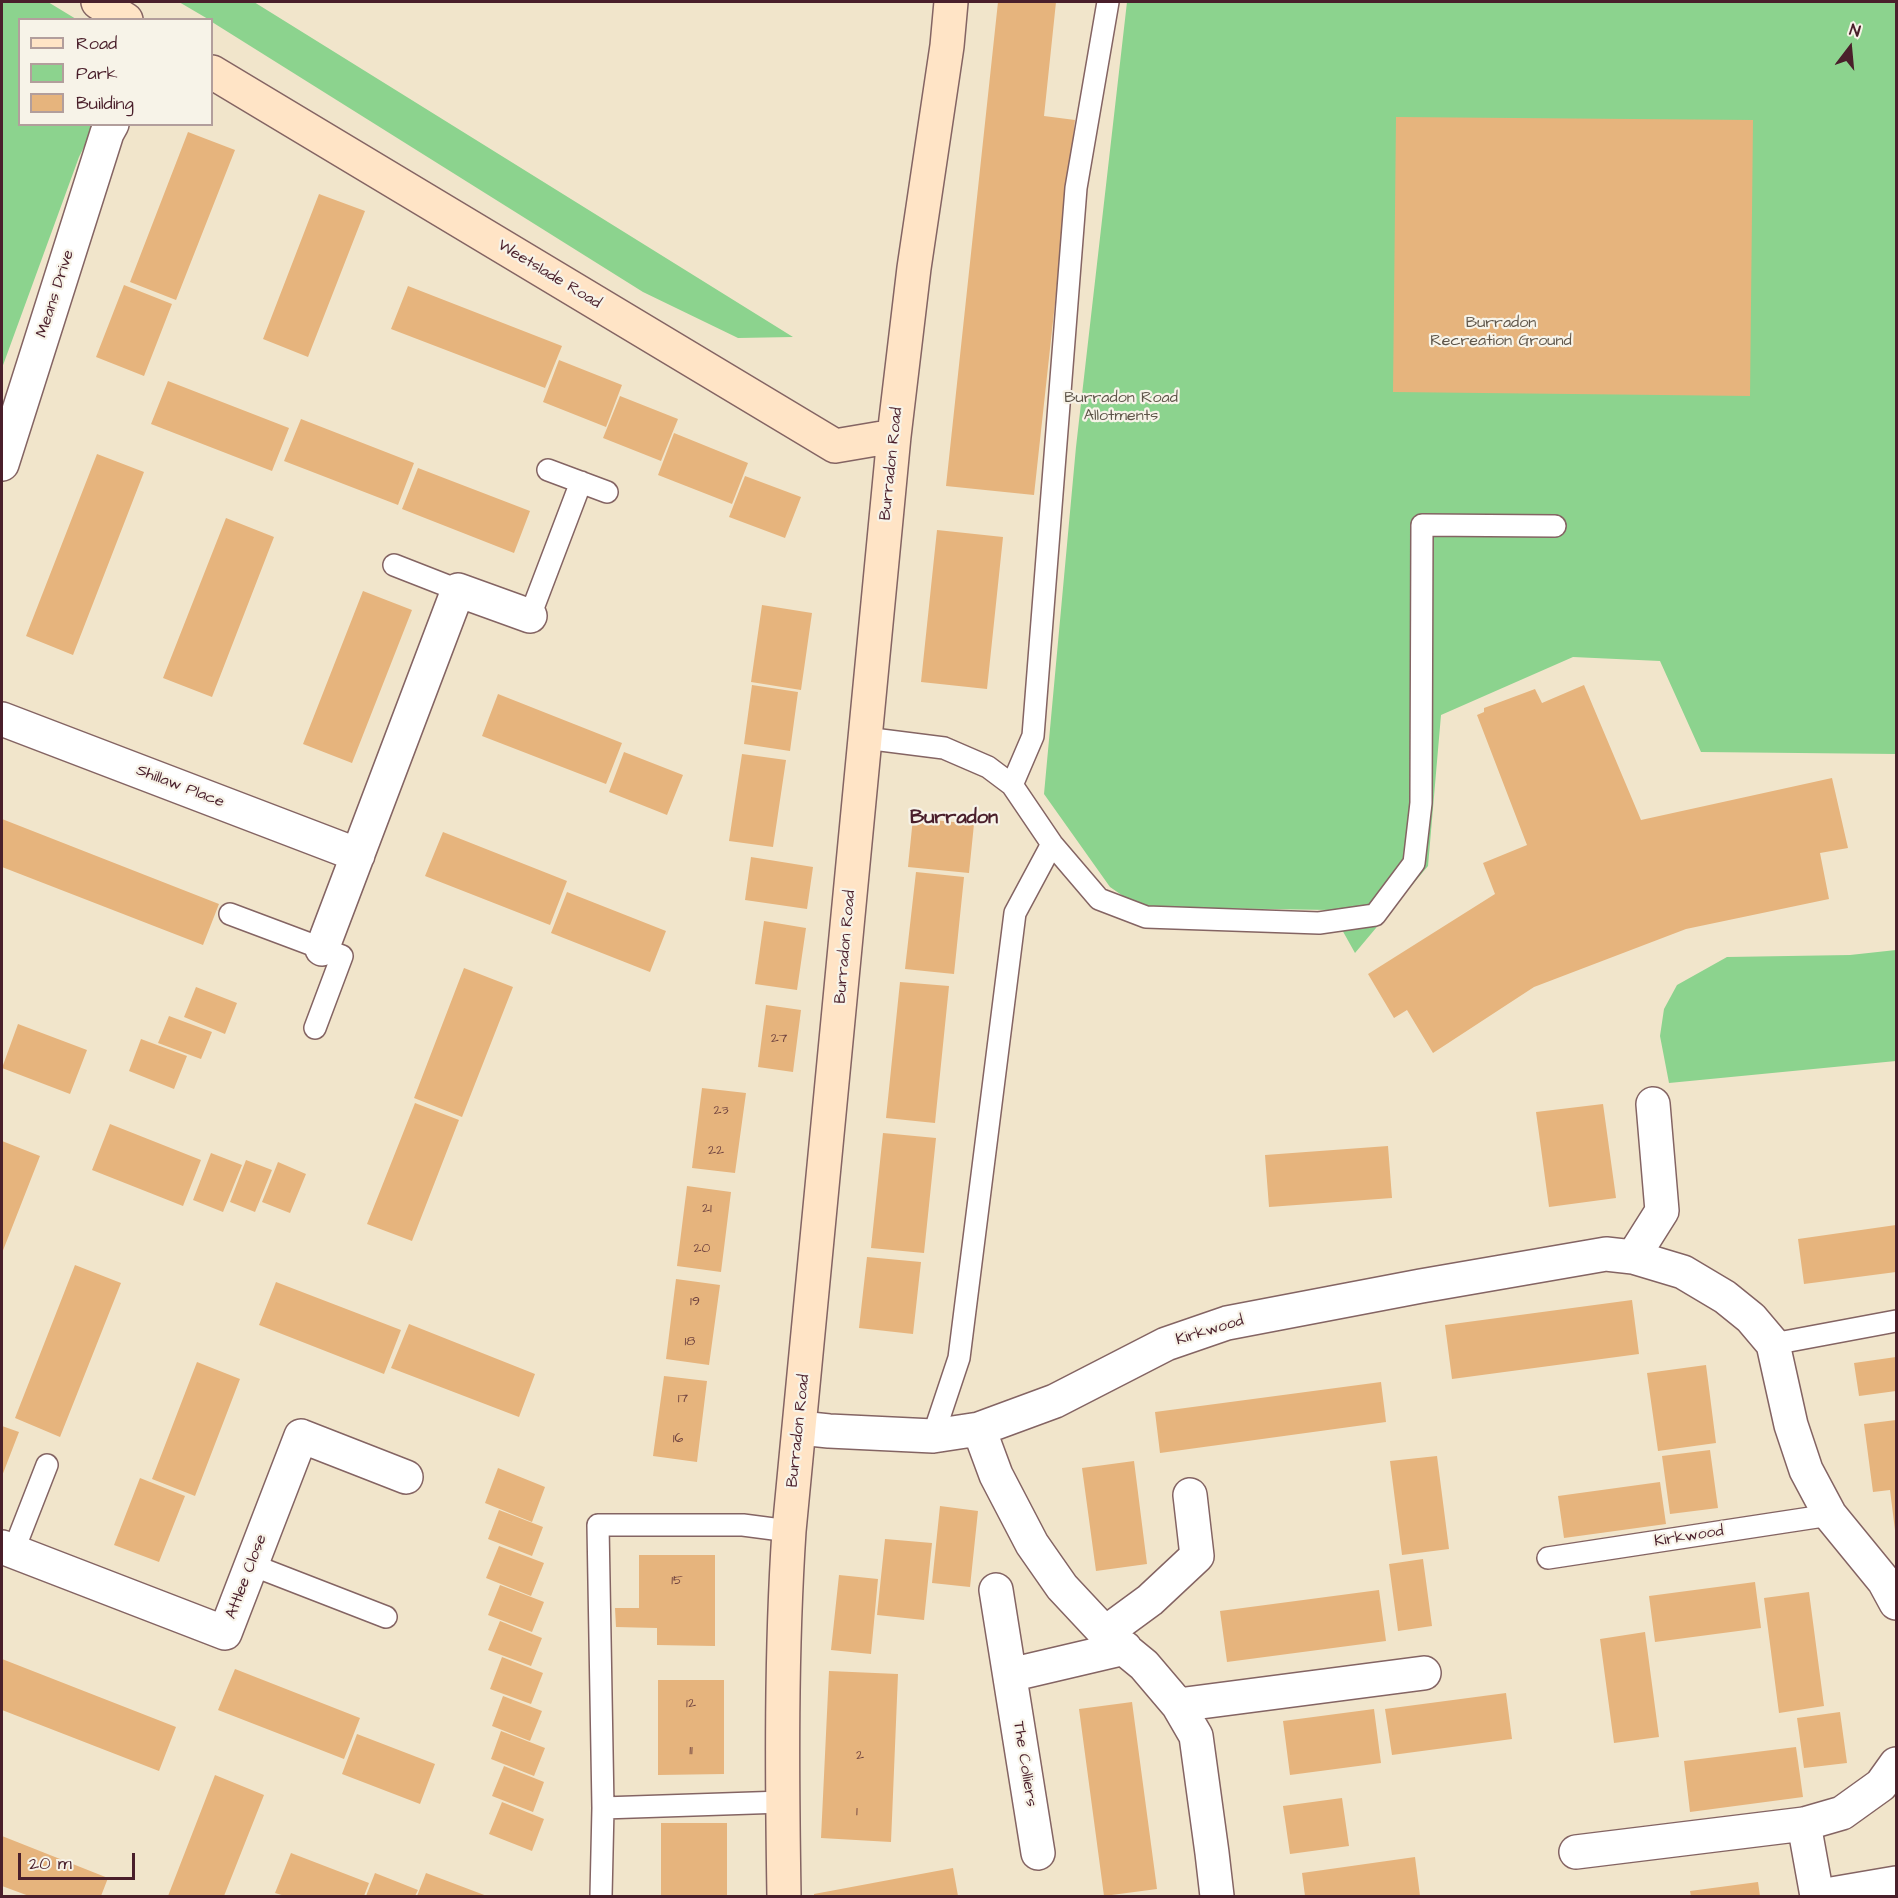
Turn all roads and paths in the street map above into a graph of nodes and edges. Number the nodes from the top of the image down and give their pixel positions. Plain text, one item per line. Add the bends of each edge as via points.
1 (98, 2) edge
2 (951, 2) edge
3 (1108, 2) edge
4 (123, 18) edge
5 (213, 73) edge
6 (111, 126) edge
7 (894, 436) junction
8 (2, 464) edge
9 (548, 470) dead end
10 (581, 482) junction
11 (607, 492) dead end
12 (1555, 526) dead end
13 (394, 565) dead end
14 (459, 590) junction
15 (530, 616) joint
16 (2, 719) edge
17 (866, 738) junction
18 (1012, 785) junction
19 (1052, 844) junction
20 (358, 855) junction
21 (230, 914) dead end
22 (322, 949) junction
23 (315, 1028) dead end
24 (1653, 1104) dead end
25 (1633, 1257) junction
26 (1896, 1321) edge
27 (1773, 1344) junction
28 (800, 1428) junction
29 (979, 1429) junction
30 (933, 1436) junction
31 (47, 1465) dead end
32 (406, 1477) dead end
33 (1190, 1495) dead end
34 (1830, 1515) junction
35 (789, 1531) junction
36 (7, 1550) edge
37 (1548, 1558) dead end
38 (252, 1564) junction
39 (996, 1590) dead end
40 (1896, 1603) edge
41 (386, 1617) dead end
42 (1115, 1641) junction
43 (1424, 1673) dead end
44 (1010, 1675) junction
45 (1178, 1705) junction
46 (1896, 1764) edge
47 (783, 1802) junction
48 (603, 1808) junction
49 (1804, 1824) junction
50 (1576, 1852) dead end
51 (1038, 1853) dead end
52 (1896, 1884) edge
53 (601, 1896) edge
54 (784, 1896) edge
55 (1217, 1896) edge
56 (1818, 1896) edge

1 - 4 main road
2 - 7 main road, Burradon Road
3 - 18 lane via 1076,188 1033,736
5 - 7 main road, Weetslade Road via 835,446
6 - 8 street, Means Drive
7 - 17 main road, Burradon Road
9 - 10 lane
10 - 11 lane
10 - 15 lane
12 - 19 lane via 1422,525 1421,803 1414,863 1375,915 1319,923 1146,917 1099,898
13 - 14 lane
14 - 15 street
14 - 20 street
16 - 20 street, Shillaw Place
17 - 18 lane via 944,748 988,767
17 - 28 main road, Burradon Road
18 - 19 lane
19 - 30 lane via 1015,913 959,1358
20 - 22 street
21 - 22 lane
22 - 23 lane via 342,956
24 - 25 street via 1662,1211
25 - 27 street, Kirkwood via 1683,1272 1725,1297 1751,1318
25 - 29 street, Kirkwood via 1606,1254 1227,1323 1166,1344 1055,1401
26 - 27 lane
27 - 34 street, Kirkwood via 1791,1425 1806,1470
28 - 30 street, Kirkwood
28 - 35 main road, Burradon Road
29 - 30 street, Kirkwood
29 - 42 street via 996,1475 1032,1544 1062,1587
31 - 36 lane
32 - 38 street, Attlee Close via 301,1436
33 - 42 street via 1197,1556 1150,1600
34 - 37 lane, Kirkwood
34 - 40 street, Kirkwood via 1884,1581
35 - 47 main road, Burradon Road via 784,1603
35 - 48 lane via 743,1525 598,1525
36 - 38 street, Attlee Close via 225,1633
38 - 41 lane
39 - 44 street, The Colliers
42 - 44 street
42 - 45 street via 1144,1665
43 - 45 street
44 - 51 street, The Colliers
45 - 55 street via 1196,1736
46 - 49 street via 1881,1785 1842,1813
47 - 48 lane
47 - 54 main road, Burradon Road
48 - 53 lane
49 - 50 street
49 - 56 street
52 - 56 street

